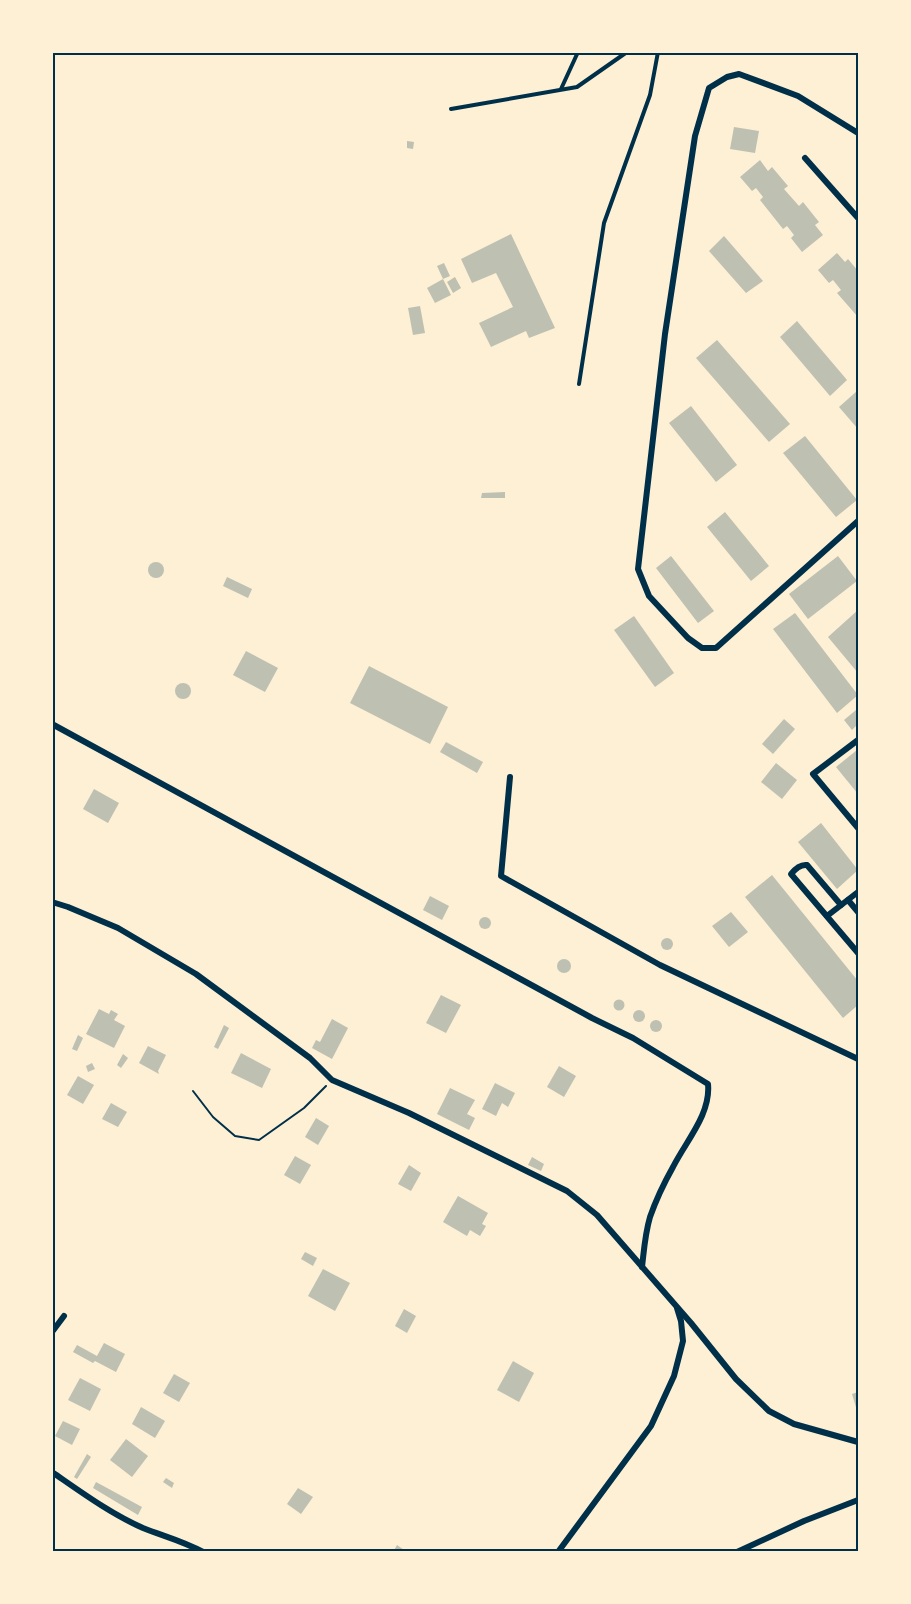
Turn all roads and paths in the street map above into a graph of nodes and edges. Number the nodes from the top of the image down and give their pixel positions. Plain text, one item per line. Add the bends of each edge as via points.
1 (578, 52) edge
2 (627, 52) edge
3 (658, 52) edge
4 (560, 89) junction
5 (451, 109) dead end
6 (858, 133) edge
7 (805, 158) dead end
8 (858, 218) edge
9 (579, 384) dead end
10 (858, 520) edge
11 (52, 724) edge
12 (858, 740) edge
13 (510, 777) dead end
14 (858, 828) edge
15 (858, 892) edge
16 (848, 900) junction
17 (52, 902) edge
18 (841, 905) junction
19 (858, 912) edge
20 (827, 916) junction
21 (858, 953) edge
22 (858, 1059) edge
23 (332, 1080) junction
24 (193, 1091) dead end
25 (642, 1267) junction
26 (675, 1305) junction
27 (64, 1316) dead end
28 (52, 1332) edge
29 (858, 1442) edge
30 (52, 1472) edge
31 (858, 1500) edge
32 (203, 1551) edge
33 (558, 1551) edge
34 (737, 1551) edge

1 - 4 lane
2 - 4 lane via 577,87
3 - 9 lane via 650,95 604,223
4 - 5 lane
6 - 10 street via 798,96 739,74 709,88 695,136 665,334 638,569 649,596 688,638 702,648 716,648
7 - 8 street
11 - 25 street via 633,1038 708,1084 709,1095 696,1127 673,1166 651,1217
12 - 14 street via 813,774
13 - 22 street via 501,876 660,965
15 - 16 street
16 - 18 street
16 - 19 street
17 - 23 street via 118,928 196,974 310,1058
18 - 20 street
18 - 20 street via 807,865 794,869 791,874
20 - 21 street
23 - 24 path via 304,1108 259,1140 236,1136 213,1117
23 - 25 street via 409,1113 567,1191 597,1215
25 - 26 street
26 - 29 street via 736,1379 770,1411 794,1424
26 - 33 street via 683,1341 674,1376 651,1426
27 - 28 street
30 - 32 street via 142,1528
31 - 34 street

